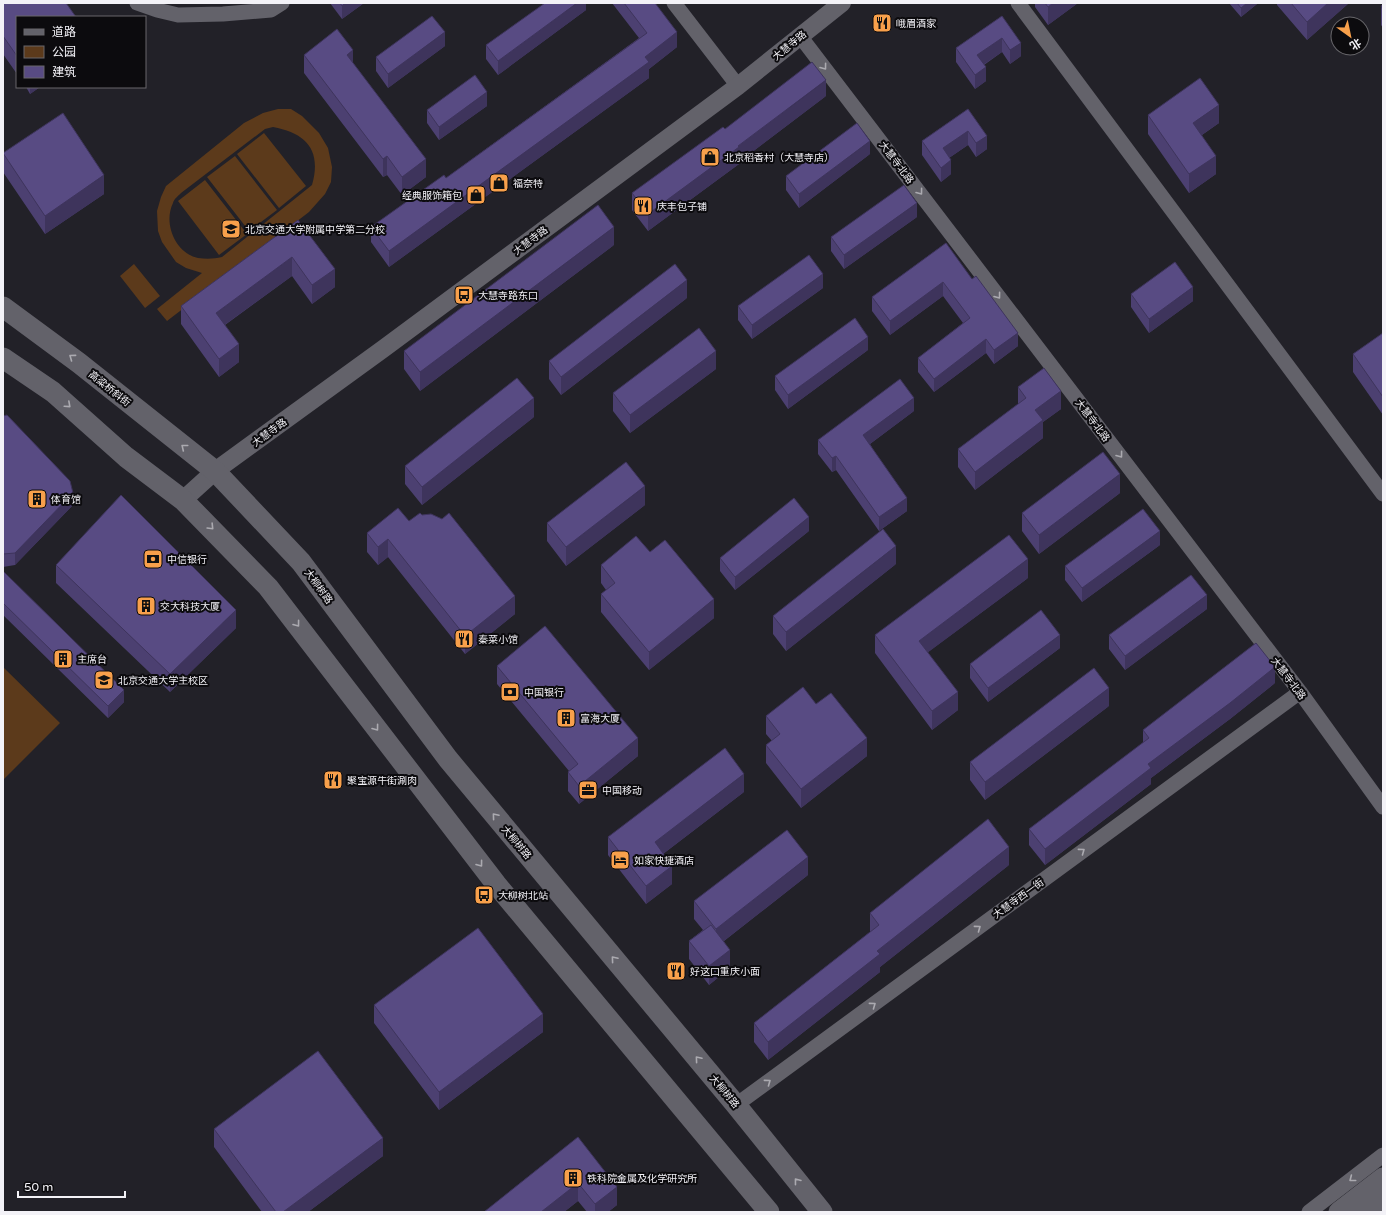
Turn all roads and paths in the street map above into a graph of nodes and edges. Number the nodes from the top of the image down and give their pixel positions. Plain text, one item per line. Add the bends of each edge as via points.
1 (137, 3) edge
2 (282, 3) edge
3 (674, 3) edge
4 (842, 3) edge
5 (1018, 3) edge
6 (800, 36) junction
7 (738, 86) junction
8 (3, 307) edge
9 (3, 358) edge
10 (215, 472) junction
11 (1383, 494) edge
12 (183, 500) junction
13 (1300, 692) junction
14 (1383, 806) edge
15 (736, 1105) junction
16 (1383, 1155) edge
17 (1383, 1178) edge
18 (1383, 1198) edge
19 (769, 1212) edge
20 (822, 1212) edge
21 (1309, 1212) edge
22 (1339, 1212) edge
23 (1365, 1212) edge

1 - 2 street via 178,15 271,10
3 - 7 street
4 - 6 street, 大慧寺路
5 - 11 street
6 - 7 street, 大慧寺路
6 -> 13 street, 大慧寺北路
7 - 10 street, 大慧寺路
10 -> 8 main road, 高粱桥斜街 via 79,363
9 -> 12 main road via 54,392 126,457
10 - 12 street, 大慧寺路
15 -> 10 main road, 大柳树路 via 448,759 301,562
12 -> 19 main road via 268,587 496,884
13 - 14 street, 大慧寺北路
15 -> 13 street, 大慧寺西一街
20 -> 15 main road, 大柳树路
16 -> 21 street
17 - 22 main road
18 - 23 main road

